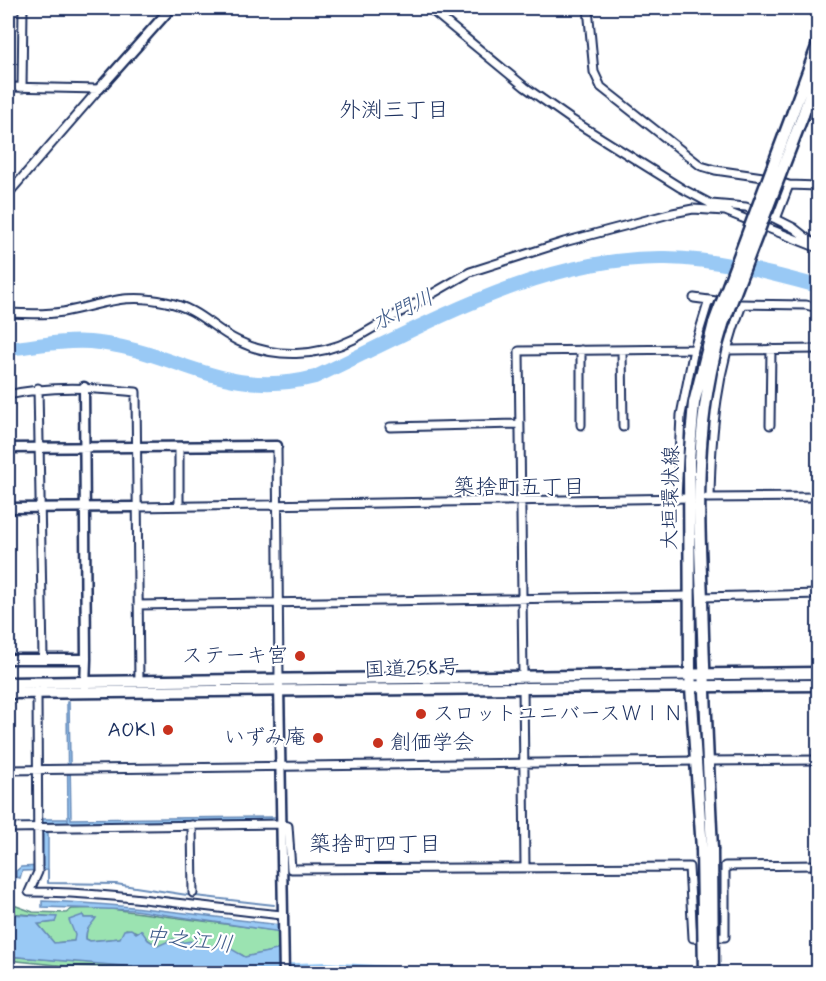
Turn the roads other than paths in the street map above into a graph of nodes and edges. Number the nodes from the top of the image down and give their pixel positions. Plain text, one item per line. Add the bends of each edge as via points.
1 (23, 8) edge
2 (171, 8) edge
3 (429, 8) edge
4 (588, 8) edge
5 (819, 44) edge
6 (819, 72) edge
7 (8, 87) edge
8 (22, 88) junction
9 (99, 89) junction
10 (798, 113) junction
11 (789, 186) junction
12 (819, 186) edge
13 (8, 194) edge
14 (711, 207) junction
15 (776, 219) junction
16 (819, 248) edge
17 (694, 298) dead end
18 (709, 300) junction
19 (742, 305) junction
20 (819, 308) edge
21 (8, 313) edge
22 (694, 349) junction
23 (771, 349) junction
24 (819, 349) edge
25 (581, 350) junction
26 (622, 350) junction
27 (727, 350) junction
28 (84, 387) junction
29 (38, 388) junction
30 (8, 395) edge
31 (519, 424) junction
32 (581, 425) dead end
33 (770, 425) dead end
34 (623, 427) dead end
35 (390, 428) dead end
36 (277, 446) joint
37 (137, 447) junction
38 (179, 447) junction
39 (8, 448) edge
40 (40, 448) junction
41 (84, 448) junction
42 (819, 497) edge
43 (677, 498) junction
44 (700, 498) junction
45 (520, 501) junction
46 (278, 503) junction
47 (178, 506) junction
48 (83, 507) junction
49 (136, 507) junction
50 (8, 508) edge
51 (41, 508) junction
52 (819, 594) edge
53 (689, 596) junction
54 (702, 597) junction
55 (521, 598) junction
56 (279, 602) junction
57 (138, 605) junction
58 (8, 658) edge
59 (43, 658) junction
60 (86, 658) junction
61 (690, 673) junction
62 (704, 673) junction
63 (819, 673) edge
64 (279, 679) junction
65 (139, 681) junction
66 (523, 682) junction
67 (8, 683) edge
68 (819, 684) edge
69 (85, 687) junction
70 (691, 687) junction
71 (704, 687) junction
72 (279, 692) junction
73 (8, 693) edge
74 (37, 693) junction
75 (819, 760) edge
76 (695, 761) junction
77 (707, 761) junction
78 (524, 763) junction
79 (280, 766) junction
80 (8, 770) edge
81 (37, 770) junction
82 (280, 824) junction
83 (192, 825) junction
84 (43, 827) junction
85 (8, 828) edge
86 (707, 849) junction
87 (819, 865) edge
88 (525, 867) junction
89 (193, 893) dead end
90 (282, 917) junction
91 (284, 974) edge
92 (704, 974) edge
93 (713, 974) edge

1 - 8 street
2 - 9 street
3 - 14 street via 525,87
4 - 11 street via 594,72 601,87 701,165
5 - 10 main road, 大垣環状線
6 - 10 main road, 大垣環状線
7 - 8 street
8 - 9 street
9 - 13 street
10 - 44 main road, 大垣環状線, bridge via 719,324 694,403 689,460
11 - 12 street
11 - 15 street
14 - 15 street via 746,207
14 - 16 street
14 - 21 street via 564,242 470,272 339,347 316,352 261,350 237,341 189,308 134,297 55,313
15 - 16 street
17 - 18 street
18 - 19 street
18 - 22 street
19 - 20 street
19 - 27 street
22 - 26 street
22 - 43 street via 681,415
23 - 24 street
23 - 27 street
23 - 33 street
25 - 26 street
25 - 31 street via 519,351
25 - 32 street
26 - 34 street
27 - 44 street
28 - 29 street
28 - 37 street via 136,392
28 - 41 street
29 - 30 street
29 - 40 street
31 - 35 street
31 - 45 street
36 - 38 street
36 - 46 street
37 - 38 street
37 - 41 street
37 - 49 street
38 - 47 street
39 - 40 street
40 - 41 street
40 - 51 street
41 - 48 street
42 - 44 street
43 - 44 street
43 - 45 street
44 - 53 main road, 大垣環状線
44 - 54 main road, 大垣環状線
45 - 46 street
45 - 55 street
46 - 47 street
46 - 56 street
47 - 49 street
48 - 49 street
48 - 51 street
48 - 60 street
49 - 57 street
50 - 51 street
51 - 59 street
52 - 54 street
53 - 55 street
53 - 61 main road, 大垣環状線
54 - 62 main road, 大垣環状線
55 - 56 street
55 - 66 street
56 - 57 street
56 - 64 street
57 - 65 street
58 - 59 street
59 - 60 street
60 - 69 street
61 - 62 main road, 国道258号
61 - 66 main road, 国道258号
61 - 70 main road, 大垣環状線
62 - 63 main road, 国道258号
62 - 71 main road, 大垣環状線
64 - 65 main road, 国道258号
64 - 66 main road, 国道258号
64 - 72 street
65 - 69 main road, 国道258号
66 - 70 main road, 国道258号
66 - 72 main road, 国道258号
66 - 78 street
67 - 69 main road, 国道258号
68 - 71 main road, 国道258号
69 - 72 main road, 国道258号
69 - 74 main road, 国道258号
70 - 71 main road, 国道258号
70 - 76 main road, 大垣環状線
71 - 77 main road, 大垣環状線
72 - 79 street
73 - 74 main road, 国道258号
74 - 81 street
75 - 77 street
76 - 78 street
76 - 86 main road, 大垣環状線
77 - 86 main road, 大垣環状線
78 - 79 street
78 - 88 street
79 - 81 street
79 - 82 street
80 - 81 street
81 - 84 street
82 - 83 street
82 - 88 street via 288,826 291,869
82 - 90 street
83 - 84 street
83 - 89 street
84 - 85 street
84 - 90 street via 38,872 29,892 105,894
86 - 92 main road, 大垣環状線, bridge
86 - 93 main road, 大垣環状線, bridge
87 - 88 street via 725,866 725,937 693,938 689,867
90 - 91 street

